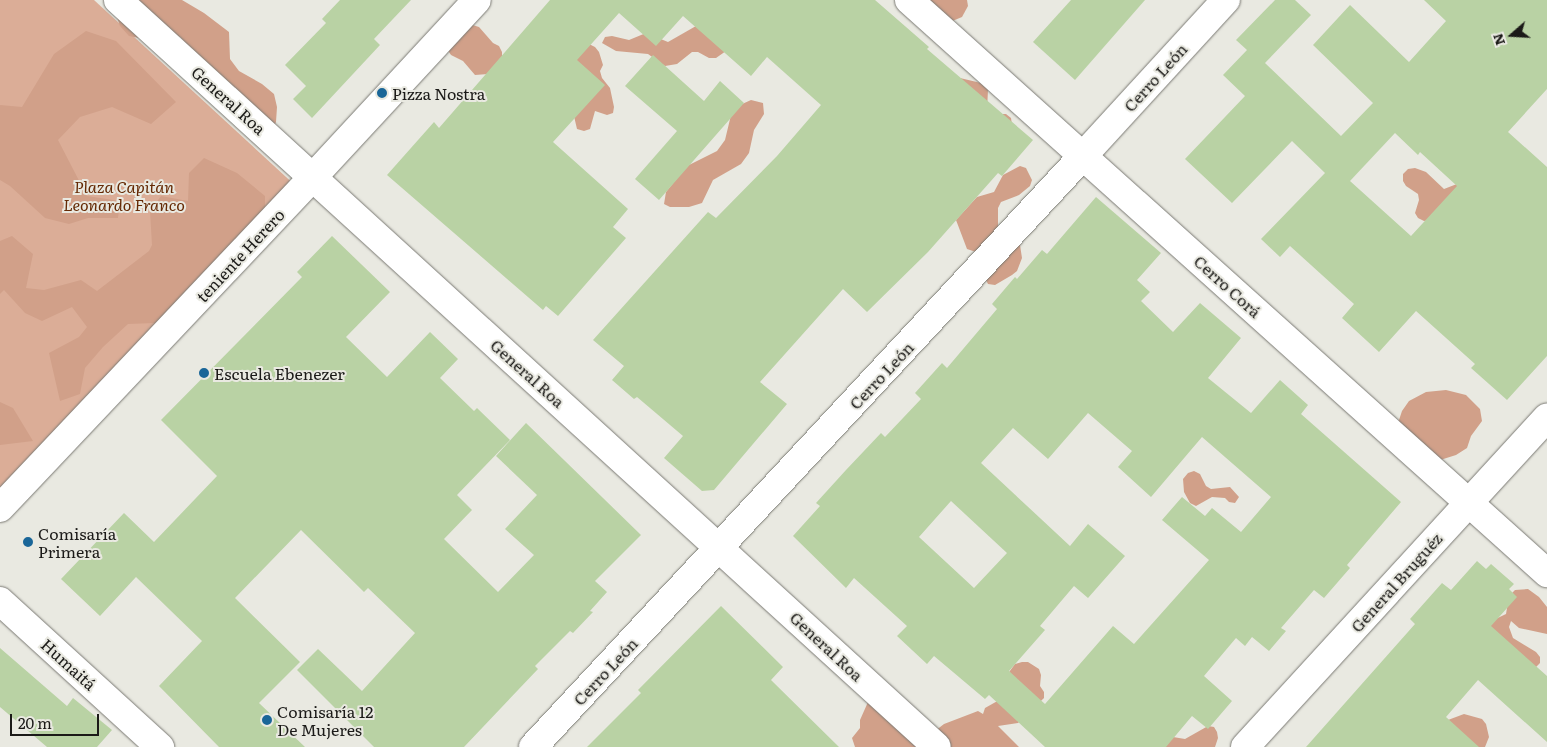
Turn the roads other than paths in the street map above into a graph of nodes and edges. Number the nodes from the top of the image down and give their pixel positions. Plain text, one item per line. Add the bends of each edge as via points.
1 (118, 0) edge
2 (477, 0) edge
3 (908, 0) edge
4 (1226, 0) edge
5 (1082, 157) junction
6 (313, 177) junction
7 (1547, 418) edge
8 (1470, 502) junction
9 (0, 508) edge
10 (720, 548) junction
11 (1547, 573) edge
12 (0, 601) edge
13 (160, 747) edge
14 (533, 747) edge
15 (938, 747) edge
16 (1245, 747) edge

1 - 6 street, General Roa
2 - 6 street, teniente Herero
3 - 5 street, Cerro Corá
4 - 5 street, Cerro León
5 - 8 street, Cerro Corá
5 - 10 street, Cerro León
6 - 9 street, teniente Herero
6 - 10 street, General Roa
7 - 8 street, General Bruguéz
8 - 11 street, Cerro Corá
8 - 16 street, General Bruguéz
10 - 14 street, Cerro León
10 - 15 street, General Roa
12 - 13 street, Humaitá

